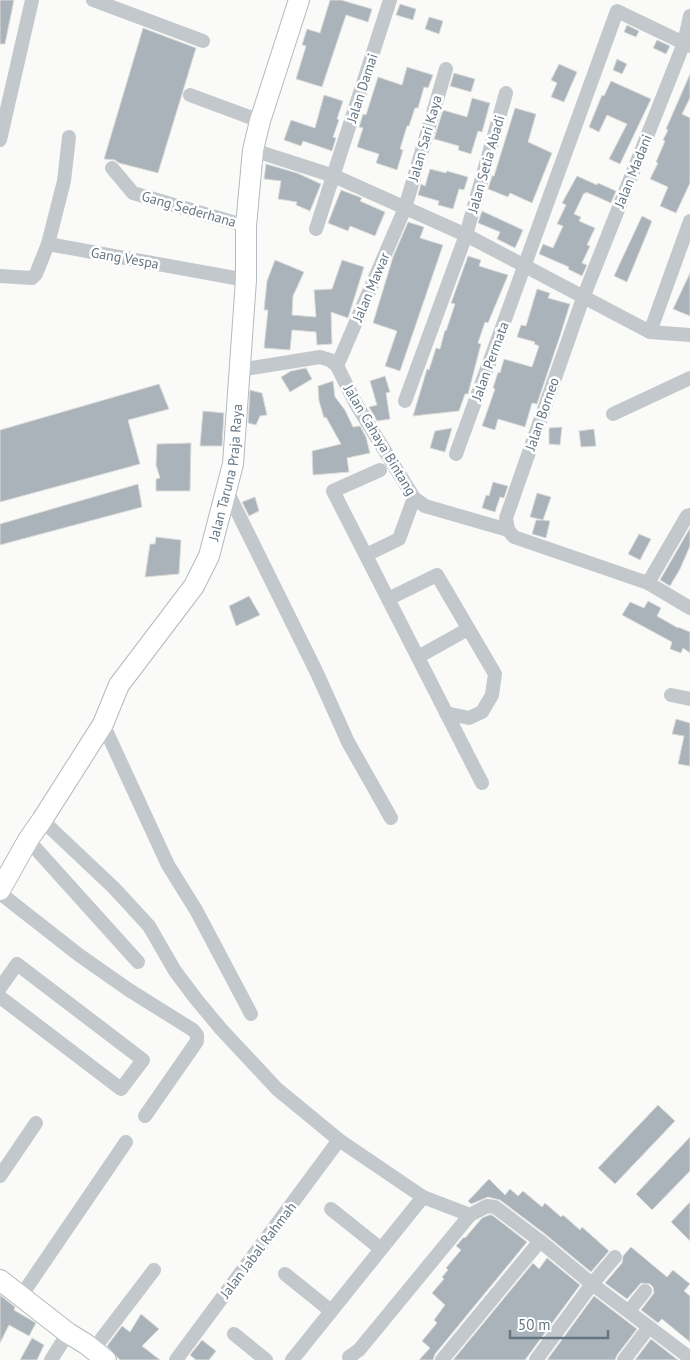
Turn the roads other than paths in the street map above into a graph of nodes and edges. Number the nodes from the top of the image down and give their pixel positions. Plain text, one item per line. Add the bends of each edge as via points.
1 (32, 0) edge
2 (93, 0) edge
3 (299, 0) edge
4 (390, 0) edge
5 (690, 16) edge
6 (203, 41) dead end
7 (687, 45) edge
8 (446, 69) dead end
9 (506, 93) dead end
10 (190, 95) dead end
11 (3, 116) edge
12 (260, 121) junction
13 (69, 137) dead end
14 (0, 140) edge
15 (253, 150) junction
16 (112, 168) dead end
17 (334, 176) junction
18 (405, 208) junction
19 (690, 221) edge
20 (246, 226) junction
21 (316, 229) dead end
22 (466, 235) junction
23 (48, 244) junction
24 (524, 267) junction
25 (0, 276) edge
26 (246, 280) junction
27 (583, 298) junction
28 (650, 332) junction
29 (690, 336) edge
30 (337, 366) junction
31 (239, 370) junction
32 (690, 378) edge
33 (405, 401) dead end
34 (612, 414) dead end
35 (456, 454) dead end
36 (380, 470) dead end
37 (227, 491) junction
38 (414, 498) junction
39 (690, 515) edge
40 (508, 530) junction
41 (366, 555) junction
42 (648, 584) junction
43 (388, 599) junction
44 (690, 608) edge
45 (468, 629) junction
46 (418, 657) junction
47 (671, 695) dead end
48 (690, 699) edge
49 (446, 713) junction
50 (103, 724) junction
51 (482, 783) dead end
52 (392, 818) dead end
53 (42, 820) junction
54 (28, 840) junction
55 (0, 892) edge
56 (138, 962) dead end
57 (0, 989) edge
58 (251, 1014) dead end
59 (146, 1116) dead end
60 (36, 1123) dead end
61 (339, 1140) junction
62 (126, 1142) dead end
63 (0, 1176) edge
64 (423, 1196) junction
65 (331, 1209) dead end
66 (470, 1215) junction
67 (540, 1241) junction
68 (381, 1249) junction
69 (615, 1258) dead end
70 (154, 1270) dead end
71 (285, 1274) dead end
72 (0, 1280) edge
73 (592, 1284) junction
74 (646, 1291) dead end
75 (21, 1296) junction
76 (331, 1311) junction
77 (629, 1311) junction
78 (649, 1327) junction
79 (68, 1333) junction
80 (234, 1334) dead end
81 (688, 1350) edge
82 (100, 1355) edge
83 (51, 1360) edge
84 (176, 1360) edge
85 (266, 1360) edge
86 (292, 1360) edge
87 (351, 1360) edge
88 (442, 1360) edge
89 (536, 1360) edge
90 (624, 1360) edge

1 - 11 street
2 - 6 street
3 - 12 street, Jalan Taruna Praja Raya
4 - 17 street, Jalan Damai
5 - 7 street, Jalan Madani
7 - 24 street, Jalan Permata via 617,11
7 - 27 street, Jalan Madani
8 - 18 street, Jalan Sari Kaya
9 - 22 street, Jalan Setia Abadi
10 - 12 street
11 - 14 street
12 - 15 street, Jalan Taruna Praja Raya
13 - 23 street via 64,181
15 - 17 street
15 - 20 street, Jalan Taruna Praja Raya
16 - 20 street, Gang Sederhana via 132,193
17 - 18 street
17 - 21 street, Jalan Damai
18 - 22 street
18 - 30 street, Jalan Mawar
19 - 28 street
20 - 26 street, Jalan Taruna Praja Raya
22 - 24 street
22 - 33 street, Jalan Setia Abadi
23 - 25 street via 32,278
23 - 26 street, Gang Vespa
24 - 27 street
24 - 35 street, Jalan Permata
26 - 31 street, Jalan Taruna Praja Raya
27 - 28 street
27 - 40 street, Jalan Borneo via 506,518
28 - 29 street
30 - 31 street via 320,358
30 - 38 street, Jalan Cahaya Bintang via 356,404
31 - 37 street, Jalan Taruna Praja Raya via 233,464
32 - 34 street
36 - 41 street via 333,491
37 - 50 street, Jalan Taruna Praja Raya via 203,572 119,685
37 - 52 street via 348,742
38 - 40 street, Jalan Cahaya Bintang via 425,506
38 - 41 street via 399,539
39 - 42 street
40 - 42 street, Jalan Cahaya Bintang via 514,538
41 - 43 street
42 - 44 street, Jalan Cahaya Bintang
43 - 45 street via 437,575
43 - 46 street
45 - 46 street
45 - 49 street via 495,674 492,694 482,712 468,718
46 - 49 street
47 - 48 street
49 - 51 street
50 - 53 street, Jalan Taruna Praja Raya
50 - 58 street via 168,865 196,910
53 - 54 street, Jalan Taruna Praja Raya
53 - 61 street via 149,926 191,992 270,1083
54 - 55 street, Jalan Taruna Praja Raya
54 - 56 street
55 - 59 street via 79,955 197,1035 197,1041
57 - 57 street via 17,964 143,1060 121,1089
60 - 63 street
61 - 64 street
61 - 84 street, Jalan Jabal Rahmah
62 - 75 street
64 - 66 street
64 - 68 street
65 - 68 street
66 - 67 street via 487,1206 495,1207
66 - 87 street via 359,1350 349,1357
67 - 73 street
67 - 88 street
68 - 76 street
69 - 73 street
70 - 82 street
71 - 76 street
72 - 75 street
73 - 77 street
73 - 89 street
74 - 77 street
75 - 79 street
76 - 86 street
77 - 78 street
78 - 81 street
78 - 90 street
79 - 82 street
79 - 83 street
80 - 85 street

